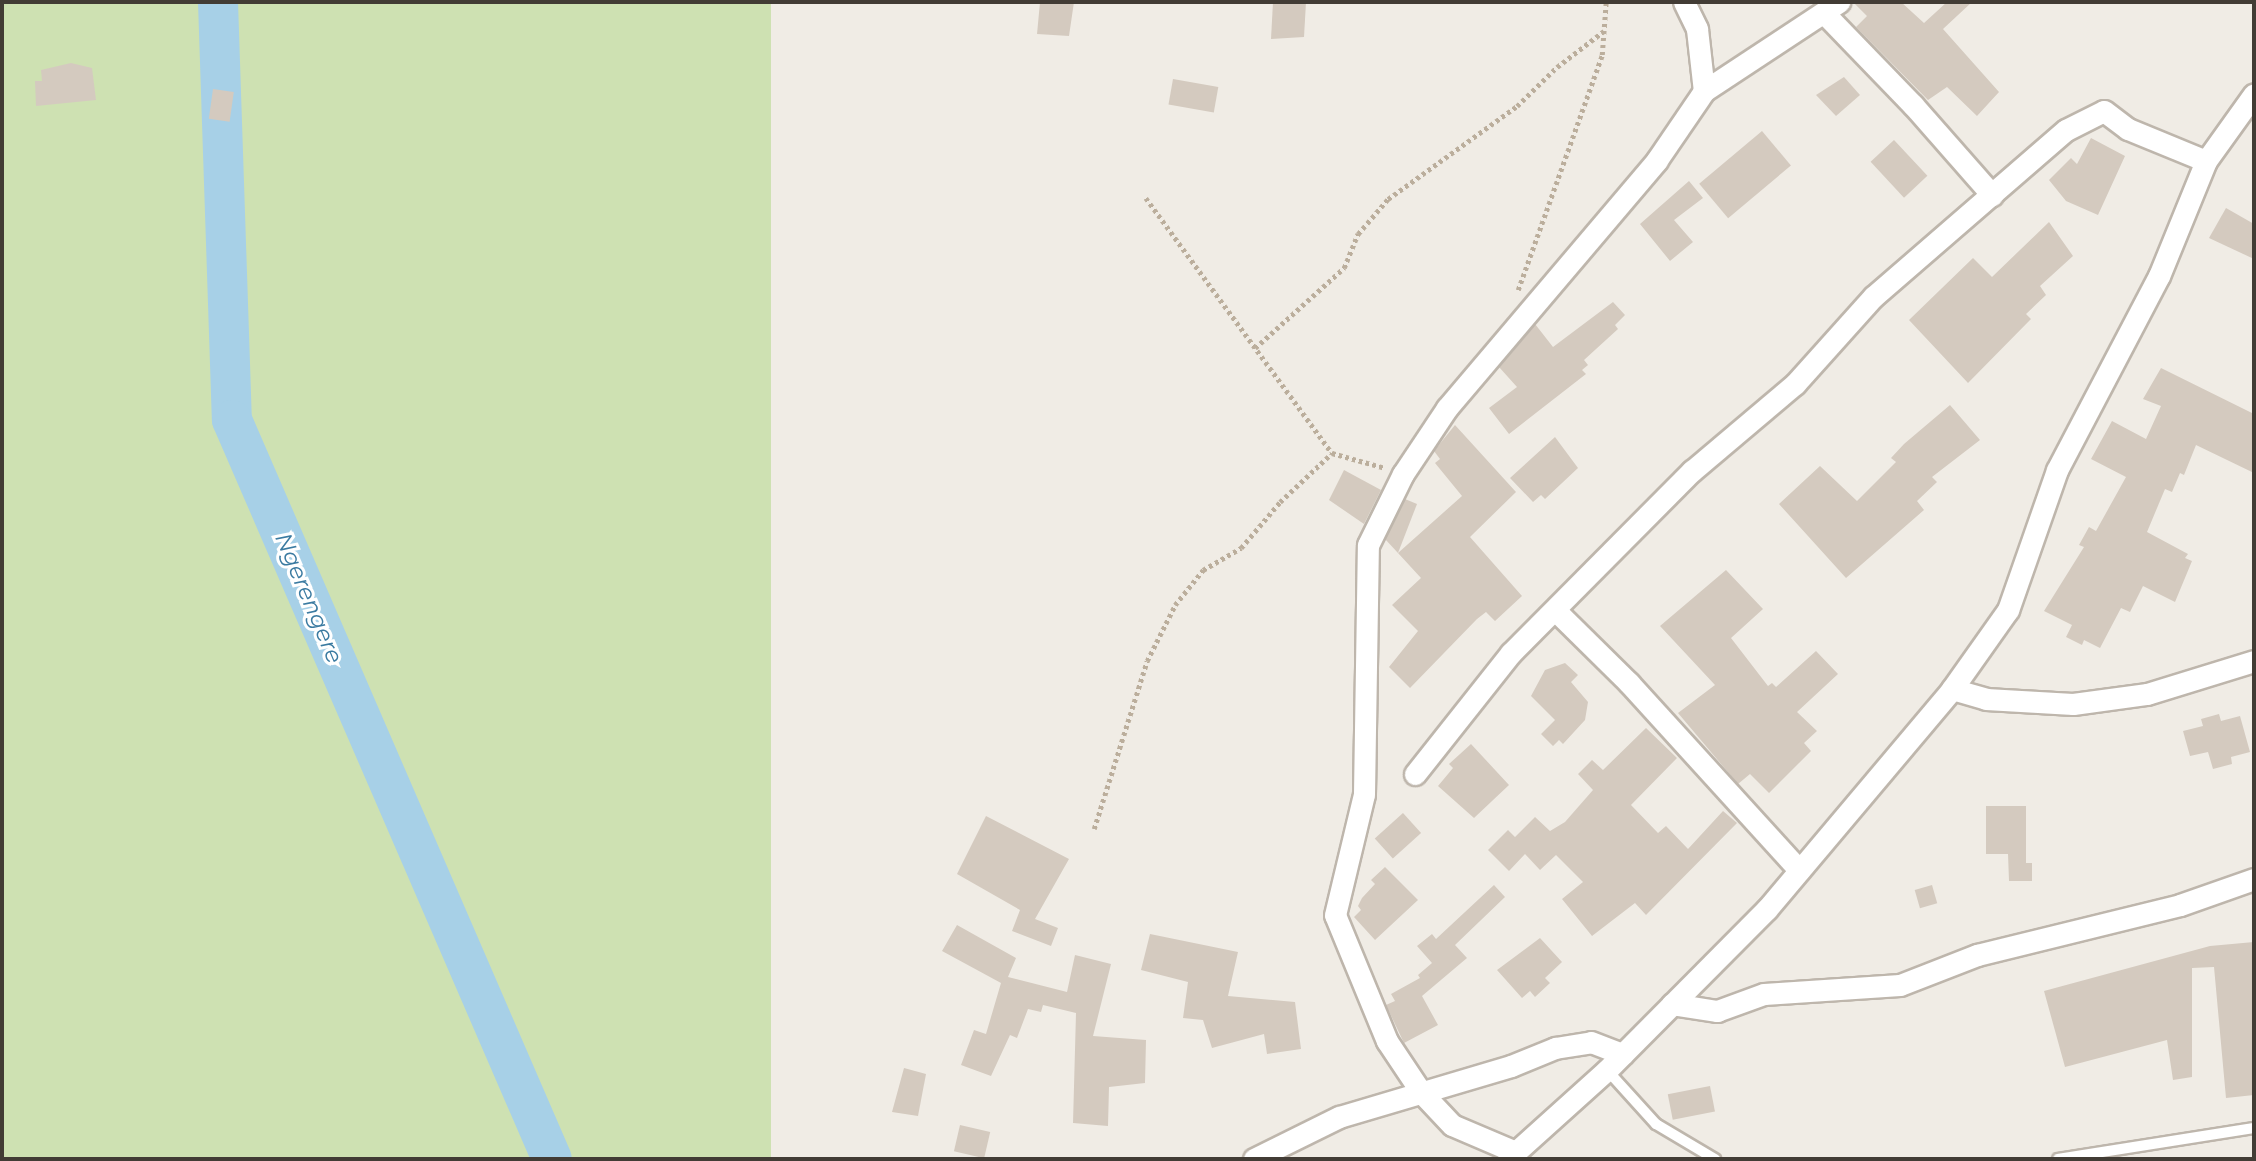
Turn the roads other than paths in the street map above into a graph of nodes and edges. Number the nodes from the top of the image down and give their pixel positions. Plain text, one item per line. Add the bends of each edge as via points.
1 (1684, 2) edge
2 (1832, 8) edge
3 (1704, 90) junction
4 (2254, 94) edge
5 (2206, 161) junction
6 (1992, 195) junction
7 (1555, 610) junction
8 (2254, 661) edge
9 (1952, 689) junction
10 (1415, 775) dead end
11 (1799, 870) junction
12 (2254, 879) edge
13 (1672, 1004) junction
14 (1623, 1054) junction
15 (1606, 1070) junction
16 (1421, 1092) junction
17 (2254, 1128) edge
18 (1510, 1155) edge
19 (1254, 1159) edge
20 (1715, 1159) edge
21 (2058, 1159) edge

1 - 3 street via 1697,29
2 - 3 street
2 - 6 street
3 - 16 street via 1657,159 1447,408 1403,474 1368,545 1364,794 1335,915 1387,1041
4 - 5 street
5 - 6 street via 2128,129 2104,111 2066,130
5 - 9 street via 2159,276 2057,470 2008,610
6 - 7 street via 1873,297 1795,384 1692,471
7 - 10 street via 1511,653
7 - 11 street
8 - 9 street via 2147,694 2073,704 1986,699
9 - 11 street
11 - 13 street
12 - 13 street via 2180,905 1977,955 1900,985 1764,993 1717,1011
13 - 14 street
14 - 15 street
14 - 16 street via 1591,1042 1573,1043
15 - 18 street
15 - 20 lane via 1656,1124
16 - 18 street via 1452,1125
16 - 19 street via 1339,1117
17 - 21 lane

